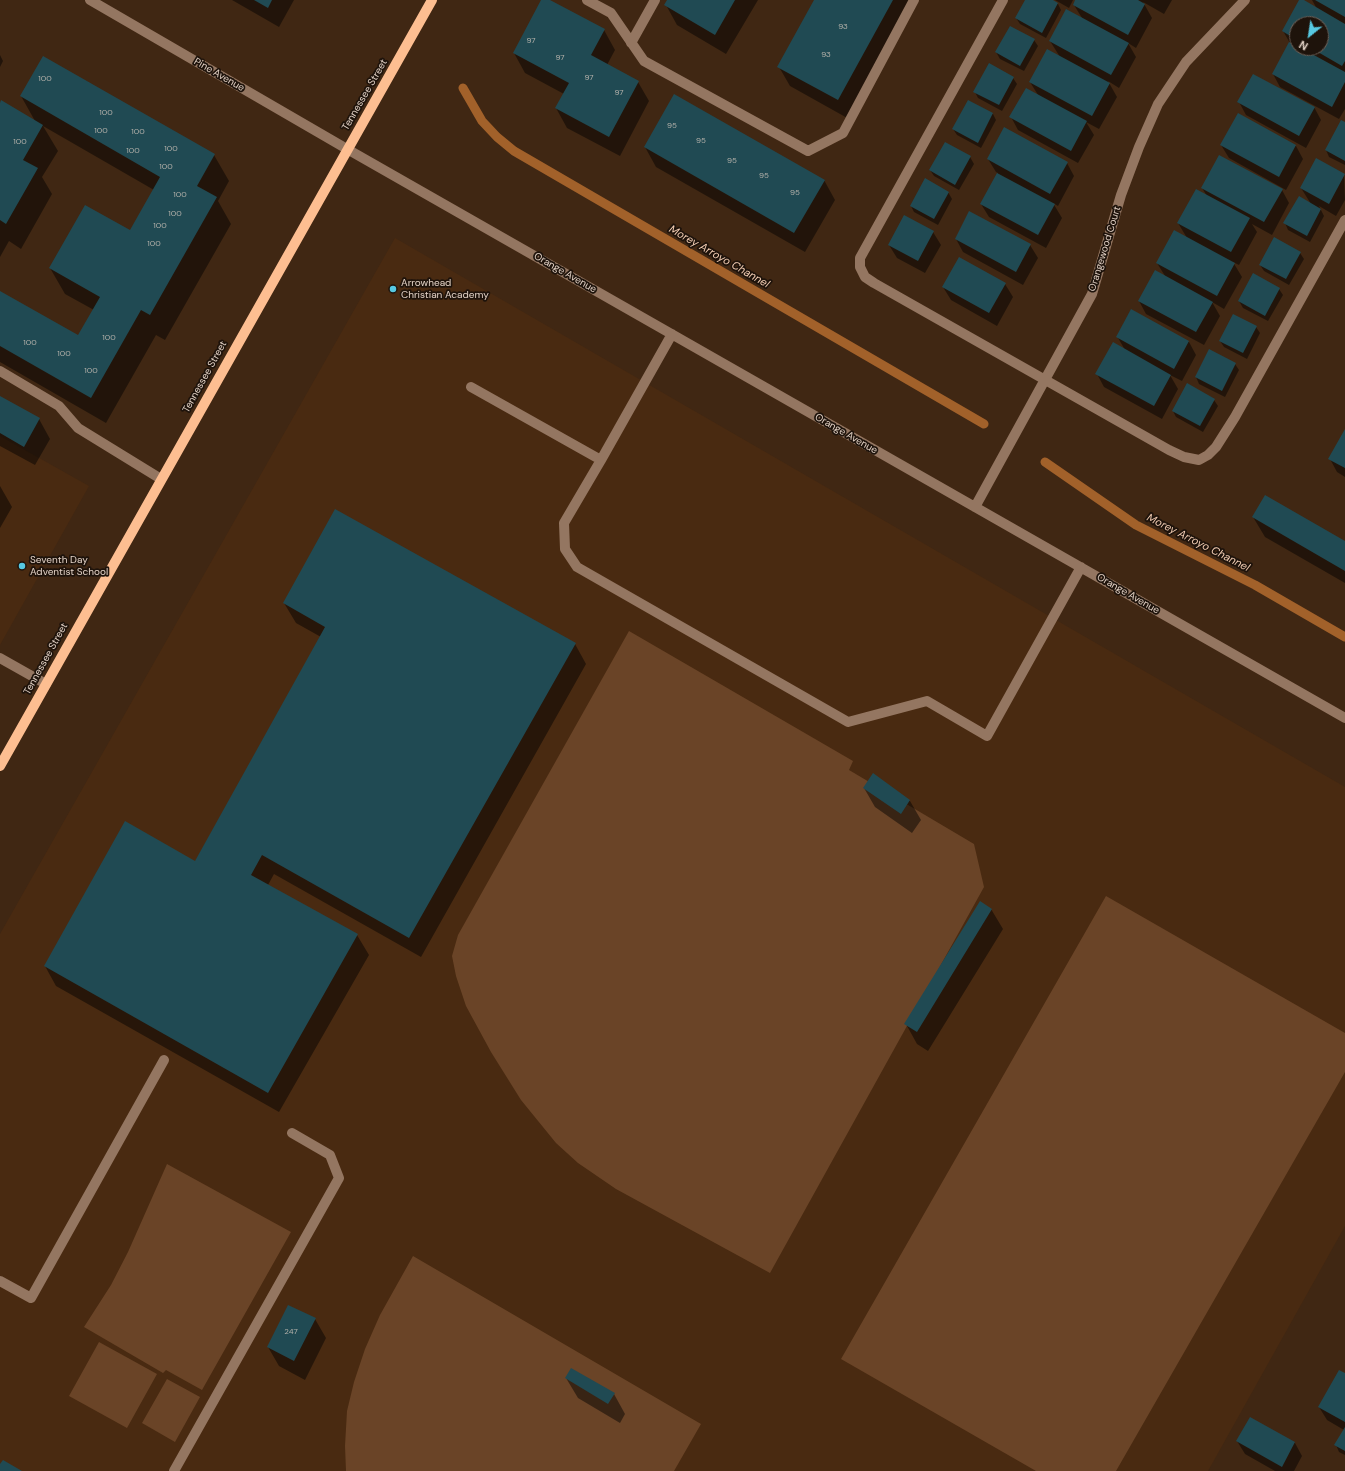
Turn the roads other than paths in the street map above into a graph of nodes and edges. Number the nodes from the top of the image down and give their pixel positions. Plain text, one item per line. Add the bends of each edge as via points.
1 (90, 0) edge
2 (432, 0) edge
3 (587, 0) edge
4 (655, 0) edge
5 (914, 0) edge
6 (1003, 0) edge
7 (1245, 0) edge
8 (631, 43) junction
9 (347, 149) junction
10 (1345, 220) edge
11 (672, 334) junction
12 (0, 371) edge
13 (1044, 380) junction
14 (471, 387) dead end
15 (601, 460) junction
16 (161, 479) junction
17 (975, 507) junction
18 (1081, 567) junction
19 (0, 658) edge
20 (46, 684) junction
21 (1345, 718) edge
22 (0, 766) edge
23 (164, 1060) dead end
24 (292, 1133) dead end
25 (0, 1280) edge
26 (174, 1471) edge

1 - 9 street, Pine Avenue
2 - 9 main road, Tennessee Street
3 - 8 street via 611,13
4 - 8 street
5 - 8 street via 843,133 808,151 644,62
6 - 13 street via 860,258 860,267 865,278 874,284
7 - 13 street, Orangewood Court via 1186,62 1158,104 1121,195 1092,294
9 - 11 street, Orange Avenue
9 - 16 main road, Tennessee Street
10 - 13 street via 1235,417 1216,447 1199,460 1184,457
11 - 15 street
11 - 17 street, Orange Avenue
12 - 16 street via 59,406 78,428
13 - 17 street, Orangewood Court
14 - 15 street
15 - 18 street via 564,523 565,549 577,567 848,722 927,701 987,736
16 - 20 main road, Tennessee Street
17 - 18 street, Orange Avenue
18 - 21 street, Orange Avenue
19 - 20 street
20 - 22 main road, Tennessee Street
23 - 25 street via 31,1298
24 - 26 street via 330,1155 339,1178

